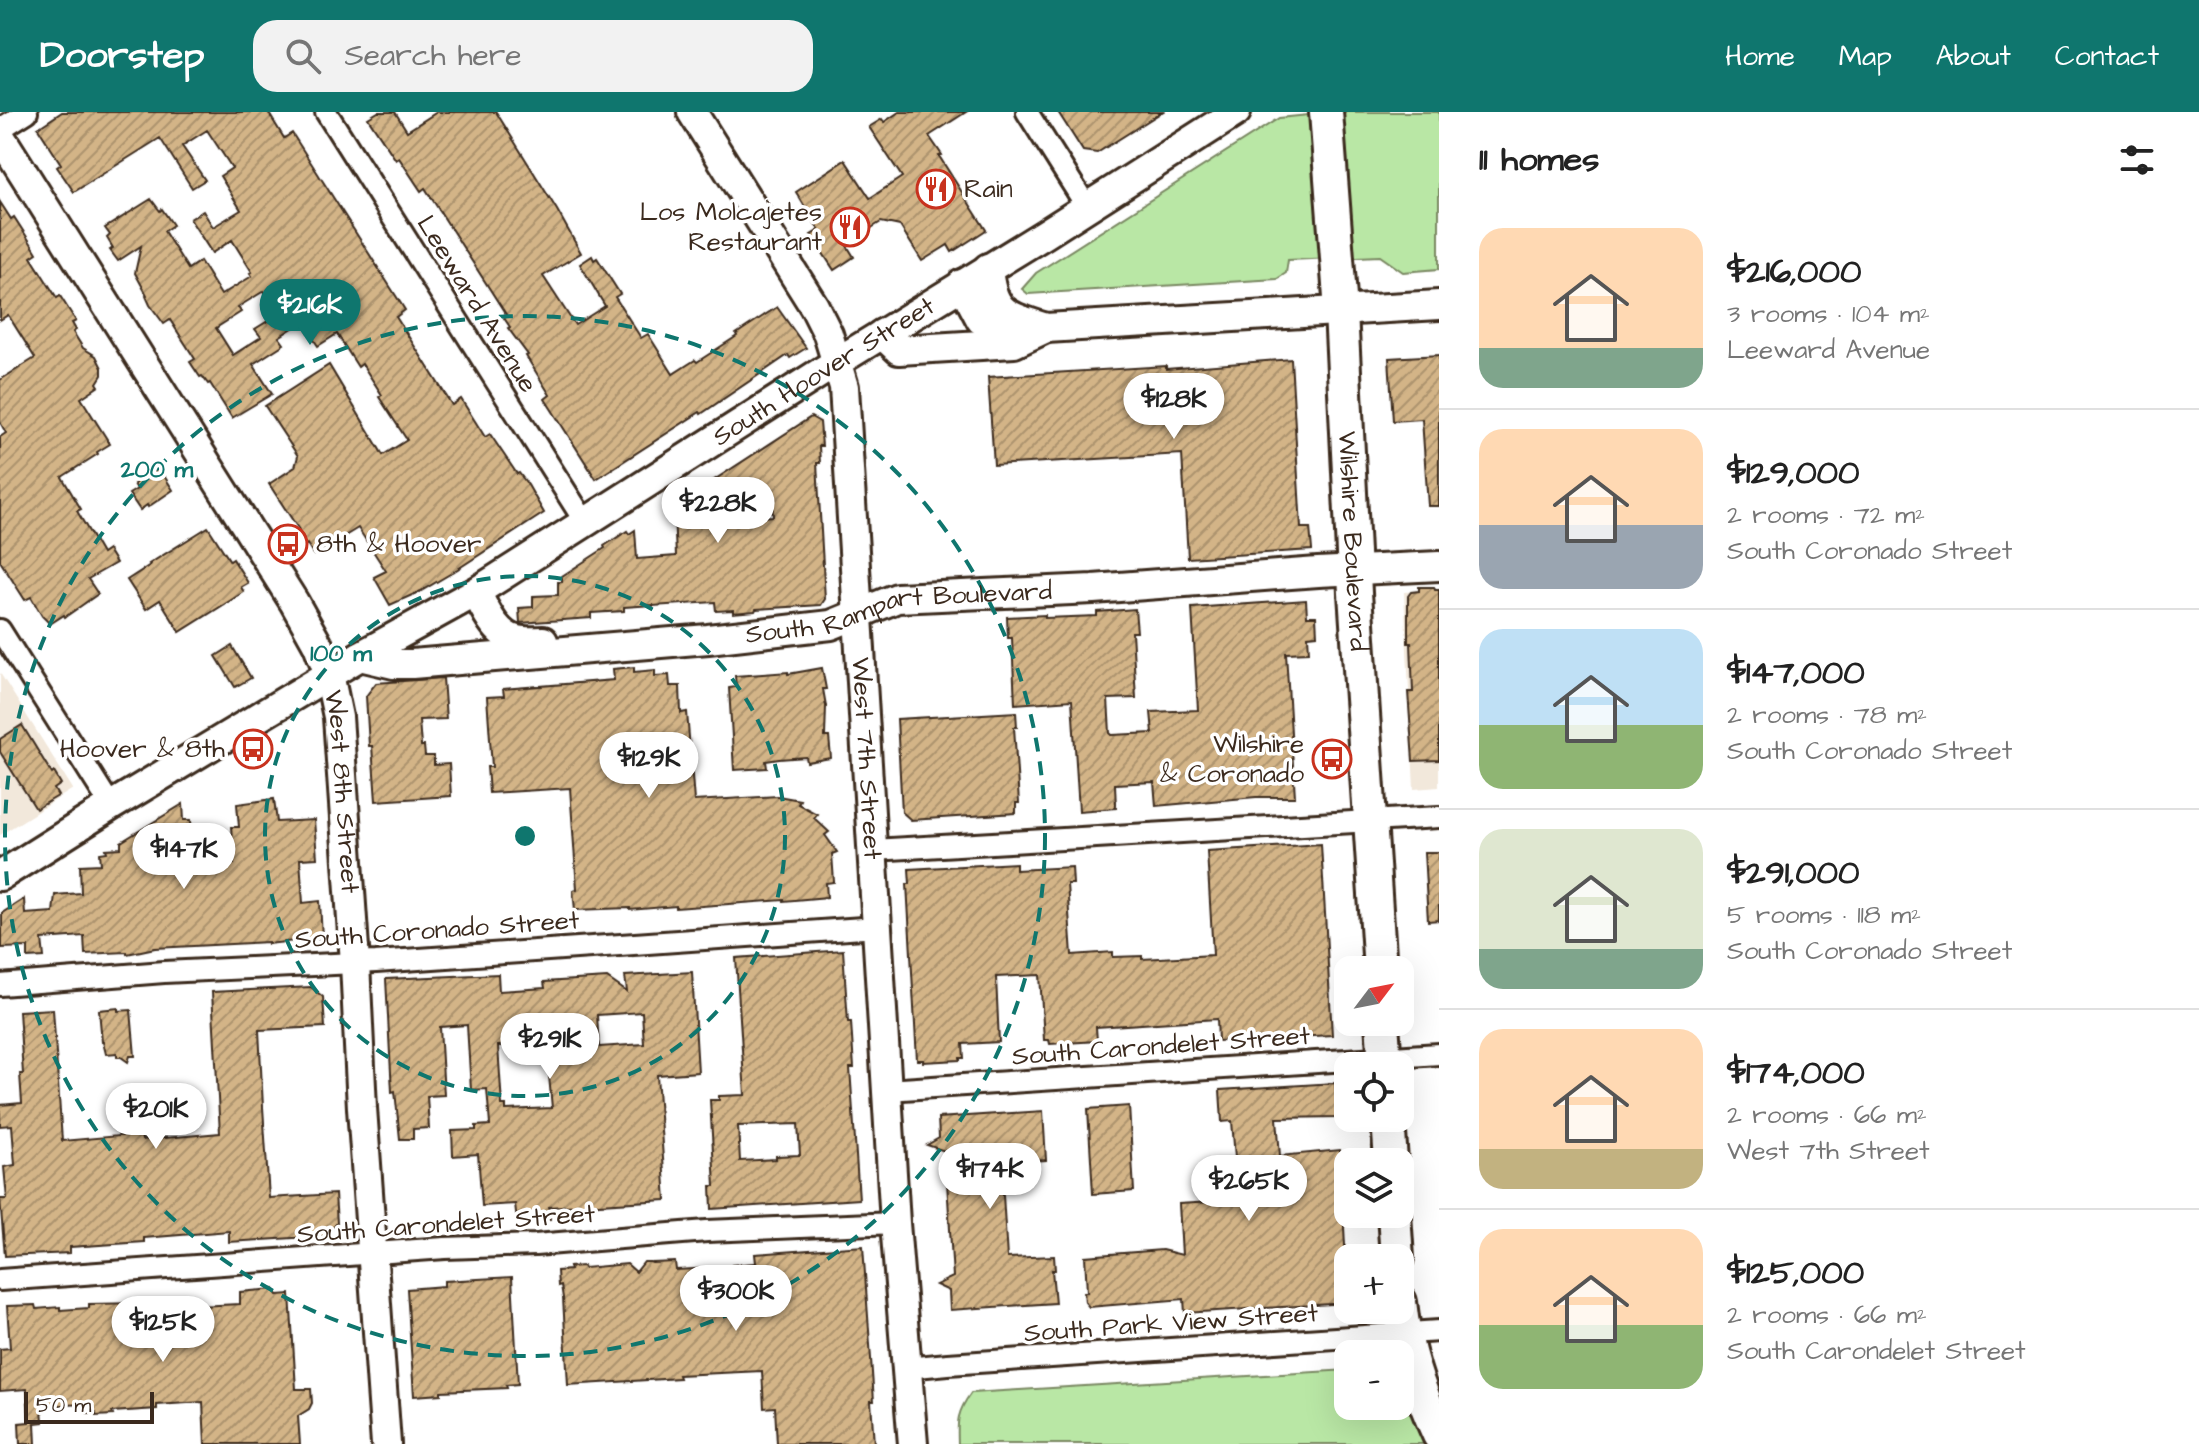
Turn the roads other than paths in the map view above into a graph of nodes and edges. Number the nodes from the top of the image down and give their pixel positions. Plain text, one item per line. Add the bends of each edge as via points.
1 (27, 112) edge
2 (692, 112) edge
3 (1027, 112) edge
4 (1236, 112) edge
5 (1326, 112) edge
6 (329, 113) edge
7 (0, 129) edge
8 (0, 136) edge
9 (1087, 207) junction
10 (988, 268) junction
11 (962, 284) junction
12 (1439, 305) edge
13 (1341, 311) junction
14 (1035, 333) junction
15 (882, 334) junction
16 (837, 362) junction
17 (585, 522) junction
18 (1439, 566) edge
19 (1354, 570) junction
20 (476, 592) junction
21 (857, 613) junction
22 (0, 630) edge
23 (583, 648) junction
24 (360, 656) junction
25 (329, 674) junction
26 (111, 806) junction
27 (1439, 817) edge
28 (1371, 822) junction
29 (873, 850) junction
30 (0, 876) edge
31 (877, 927) junction
32 (1379, 956) edge
33 (355, 963) junction
34 (0, 985) edge
35 (1439, 1054) edge
36 (1414, 1058) edge
37 (1334, 1065) edge
38 (887, 1090) junction
39 (895, 1223) junction
40 (372, 1254) junction
41 (0, 1280) edge
42 (1414, 1322) edge
43 (1335, 1324) edge
44 (1403, 1324) edge
45 (1439, 1331) edge
46 (906, 1368) junction
47 (1439, 1435) edge
48 (386, 1444) edge
49 (913, 1444) edge

1 - 7 street
2 - 16 street, West 7th Street via 814,306
3 - 9 street
4 - 9 street, South Hoover Street
5 - 13 main road, Wilshire Boulevard
6 - 17 street, Leeward Avenue
8 - 25 street, West 8th Street via 294,602
9 - 10 street, South Hoover Street
10 - 11 street, South Hoover Street
10 - 14 street via 993,298
11 - 14 street via 981,320
11 - 15 street, South Hoover Street
12 - 13 street
13 - 14 street
13 - 19 main road, Wilshire Boulevard
14 - 15 street via 1014,343 899,350
15 - 16 street, South Hoover Street
16 - 17 street, South Hoover Street
16 - 21 street, West 7th Street via 845,394
17 - 20 street, South Hoover Street
18 - 19 street, South Rampart Boulevard
19 - 21 street, South Rampart Boulevard via 897,598
19 - 28 main road, Wilshire Boulevard
20 - 23 street via 505,635
20 - 24 street, South Hoover Street
21 - 23 street, South Rampart Boulevard via 831,625
21 - 29 street, West 7th Street
22 - 26 street
23 - 24 street, South Rampart Boulevard via 412,664
24 - 25 street, South Hoover Street
25 - 26 street, South Hoover Street
25 - 33 street, West 8th Street via 338,717
26 - 30 street, South Hoover Street
27 - 28 street
28 - 29 street
28 - 32 main road, Wilshire Boulevard
29 - 31 street, West 7th Street
31 - 33 street, South Coronado Street
31 - 38 street, West 7th Street
33 - 34 street, South Coronado Street
33 - 40 street, West 8th Street
35 - 36 street, South Carondelet Street
37 - 38 street, South Carondelet Street
38 - 39 street, West 7th Street
39 - 40 street, South Carondelet Street
39 - 46 street, West 7th Street
40 - 41 street, South Carondelet Street
40 - 48 street, West 8th Street
42 - 45 street, South Park View Street
43 - 46 street, South Park View Street
44 - 47 main road via 1412,1369
46 - 49 street, West 7th Street

